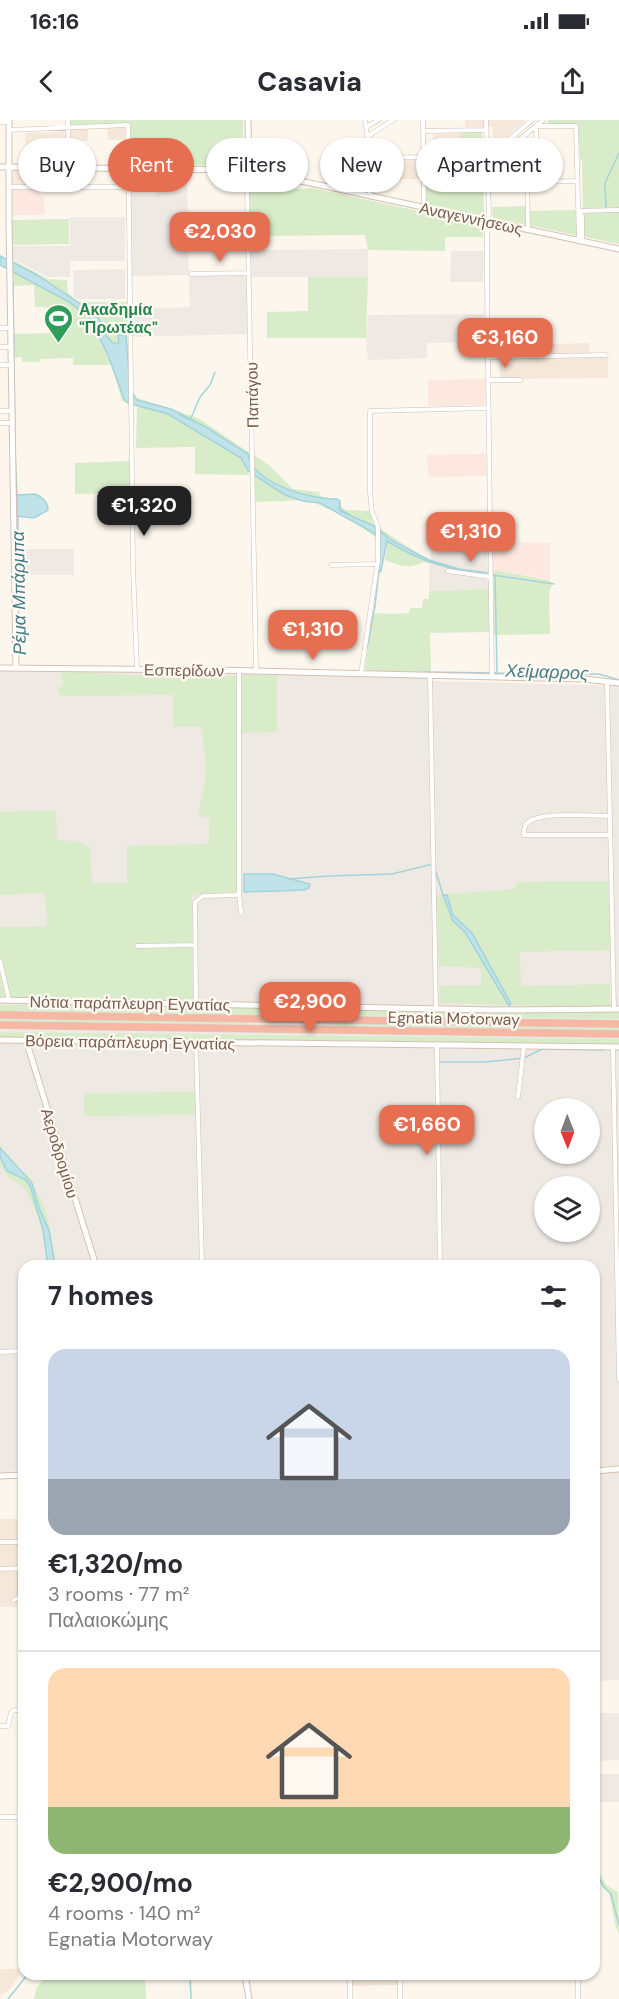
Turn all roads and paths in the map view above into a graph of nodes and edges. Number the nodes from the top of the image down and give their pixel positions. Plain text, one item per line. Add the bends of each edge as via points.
1 (68, 120) edge
2 (248, 120) edge
3 (366, 120) edge
4 (378, 120) edge
5 (393, 120) edge
6 (423, 120) edge
7 (486, 120) edge
8 (532, 120) edge
9 (543, 120) edge
10 (9, 121) edge
11 (0, 122) edge
12 (536, 126) junction
13 (68, 128) junction
14 (366, 128) junction
15 (487, 129) junction
16 (10, 130) junction
17 (423, 131) junction
18 (368, 136) joint
19 (68, 138) edge
20 (128, 138) edge
21 (248, 138) edge
22 (423, 138) edge
23 (487, 138) edge
24 (511, 138) edge
25 (522, 138) edge
26 (536, 138) edge
27 (0, 167) edge
28 (10, 167) junction
29 (18, 167) edge
30 (563, 181) edge
31 (578, 181) junction
32 (308, 183) edge
33 (9, 187) junction
34 (108, 187) edge
35 (128, 192) edge
36 (247, 192) edge
37 (370, 192) edge
38 (424, 192) edge
39 (488, 192) edge
40 (527, 192) edge
41 (370, 196) junction
42 (424, 208) junction
43 (619, 210) edge
44 (579, 211) junction
45 (489, 222) junction
46 (528, 230) junction
47 (580, 241) junction
48 (619, 249) edge
49 (249, 273) junction
50 (191, 274) dead end
51 (0, 328) edge
52 (11, 328) junction
53 (0, 347) edge
54 (12, 347) junction
55 (606, 355) dead end
56 (488, 357) junction
57 (0, 365) edge
58 (12, 365) junction
59 (489, 380) junction
60 (521, 380) dead end
61 (489, 408) junction
62 (0, 411) edge
63 (12, 411) junction
64 (0, 423) edge
65 (12, 423) junction
66 (377, 564) junction
67 (332, 565) dead end
68 (448, 571) dead end
69 (490, 577) junction
70 (0, 668) edge
71 (16, 668) junction
72 (137, 669) junction
73 (239, 671) junction
74 (256, 671) junction
75 (361, 674) junction
76 (430, 675) junction
77 (492, 678) junction
78 (607, 681) junction
79 (619, 683) edge
80 (610, 816) junction
81 (610, 835) junction
82 (239, 893) junction
83 (241, 913) dead end
84 (195, 945) junction
85 (137, 946) dead end
86 (0, 961) edge
87 (0, 1000) edge
88 (9, 1000) junction
89 (196, 1004) junction
90 (436, 1009) junction
91 (616, 1009) edge
92 (0, 1015) edge
93 (619, 1024) edge
94 (0, 1025) edge
95 (619, 1034) edge
96 (0, 1040) edge
97 (26, 1040) junction
98 (196, 1043) junction
99 (437, 1046) junction
100 (524, 1046) junction
101 (616, 1047) edge
102 (518, 1097) dead end
103 (94, 1260) edge
104 (202, 1260) edge
105 (441, 1260) edge
106 (18, 1351) edge
107 (0, 1352) edge
108 (619, 1379) edge
109 (619, 1469) edge
110 (600, 1470) edge
111 (18, 1475) edge
112 (0, 1476) edge
113 (0, 1542) edge
114 (18, 1542) edge
115 (18, 1568) edge
116 (0, 1569) edge
117 (18, 1598) edge
118 (14, 1600) dead end
119 (18, 1710) edge
120 (0, 1726) edge
121 (0, 1817) edge
122 (18, 1817) edge
123 (246, 1980) edge
124 (350, 1980) edge
125 (400, 1980) edge
126 (578, 1980) edge
127 (249, 1999) edge
128 (350, 1999) edge
129 (400, 1999) edge
130 (578, 1999) edge

1 - 13 street
2 - 21 street, Παπάγου
3 - 14 street
4 - 14 street
5 - 18 street
6 - 17 street
7 - 15 street
8 - 24 street
9 - 12 street
10 - 11 street
10 - 16 street
12 - 25 street
12 - 26 street
12 - 31 street via 577,127
13 - 16 street
13 - 19 street
13 - 20 street via 128,125
14 - 18 street
15 - 17 street
15 - 23 street
16 - 28 street
17 - 22 street
27 - 28 street, Αναγεννήσεως
28 - 29 street, Αναγεννήσεως
28 - 33 street
30 - 31 street
31 - 44 street
32 - 41 street, Αναγεννήσεως
33 - 34 street
33 - 52 street
35 - 72 street
36 - 49 street, Παπάγου
37 - 41 street
38 - 42 street
39 - 45 street
40 - 46 street
41 - 42 street, Αναγεννήσεως
42 - 45 street, Αναγεννήσεως
43 - 44 street
44 - 47 street
45 - 46 street, Αναγεννήσεως
45 - 56 street
46 - 47 street, Αναγεννήσεως
47 - 48 street, Αναγεννήσεως
49 - 50 street
49 - 74 street, Παπάγου
51 - 52 street
52 - 54 street
53 - 54 street
54 - 58 street
55 - 56 street
56 - 59 street
57 - 58 street
58 - 63 street
59 - 60 street
59 - 61 street
61 - 66 street via 370,411 371,501 378,527
61 - 69 street
62 - 63 street
63 - 65 street
64 - 65 street
65 - 71 street
66 - 67 street
66 - 75 street
68 - 69 street
69 - 77 street
70 - 71 street, Εσπερίδων
71 - 72 street, Εσπερίδων
72 - 73 street, Εσπερίδων
73 - 74 street, Εσπερίδων
73 - 82 street
74 - 75 street, Εσπερίδων
75 - 76 street, Εσπερίδων
76 - 77 street, Εσπερίδων
76 - 90 street
77 - 78 street, Εσπερίδων
78 - 79 street, Εσπερίδων
78 - 80 street
80 - 81 street
80 - 81 street via 544,816 524,828 524,835
81 - 91 street
82 - 83 street
82 - 84 street via 196,900
84 - 85 street
84 - 89 street
86 - 88 street
87 - 88 street, Νότια παράπλευρη Εγνατίας
88 - 89 street, Νότια παράπλευρη Εγνατίας
89 - 90 street, Νότια παράπλευρη Εγνατίας
90 - 91 street, Νότια παράπλευρη Εγνατίας
92 - 93 highway, Egnatia Motorway
94 - 95 highway, Egnatia Motorway
96 - 97 street, Βόρεια παράπλευρη Εγνατίας
97 - 98 street, Βόρεια παράπλευρη Εγνατίας
97 - 103 street, Αεροδρομίου
98 - 99 street, Βόρεια παράπλευρη Εγνατίας
98 - 104 street
99 - 100 street, Βόρεια παράπλευρη Εγνατίας
99 - 105 street
100 - 101 street, Βόρεια παράπλευρη Εγνατίας
100 - 102 street
101 - 108 street
106 - 107 street
109 - 110 street
111 - 112 street
113 - 114 street
115 - 116 street
117 - 118 street
119 - 120 street via 11,1713 8,1726
121 - 122 street
123 - 127 street
124 - 128 street
125 - 129 street
126 - 130 street

